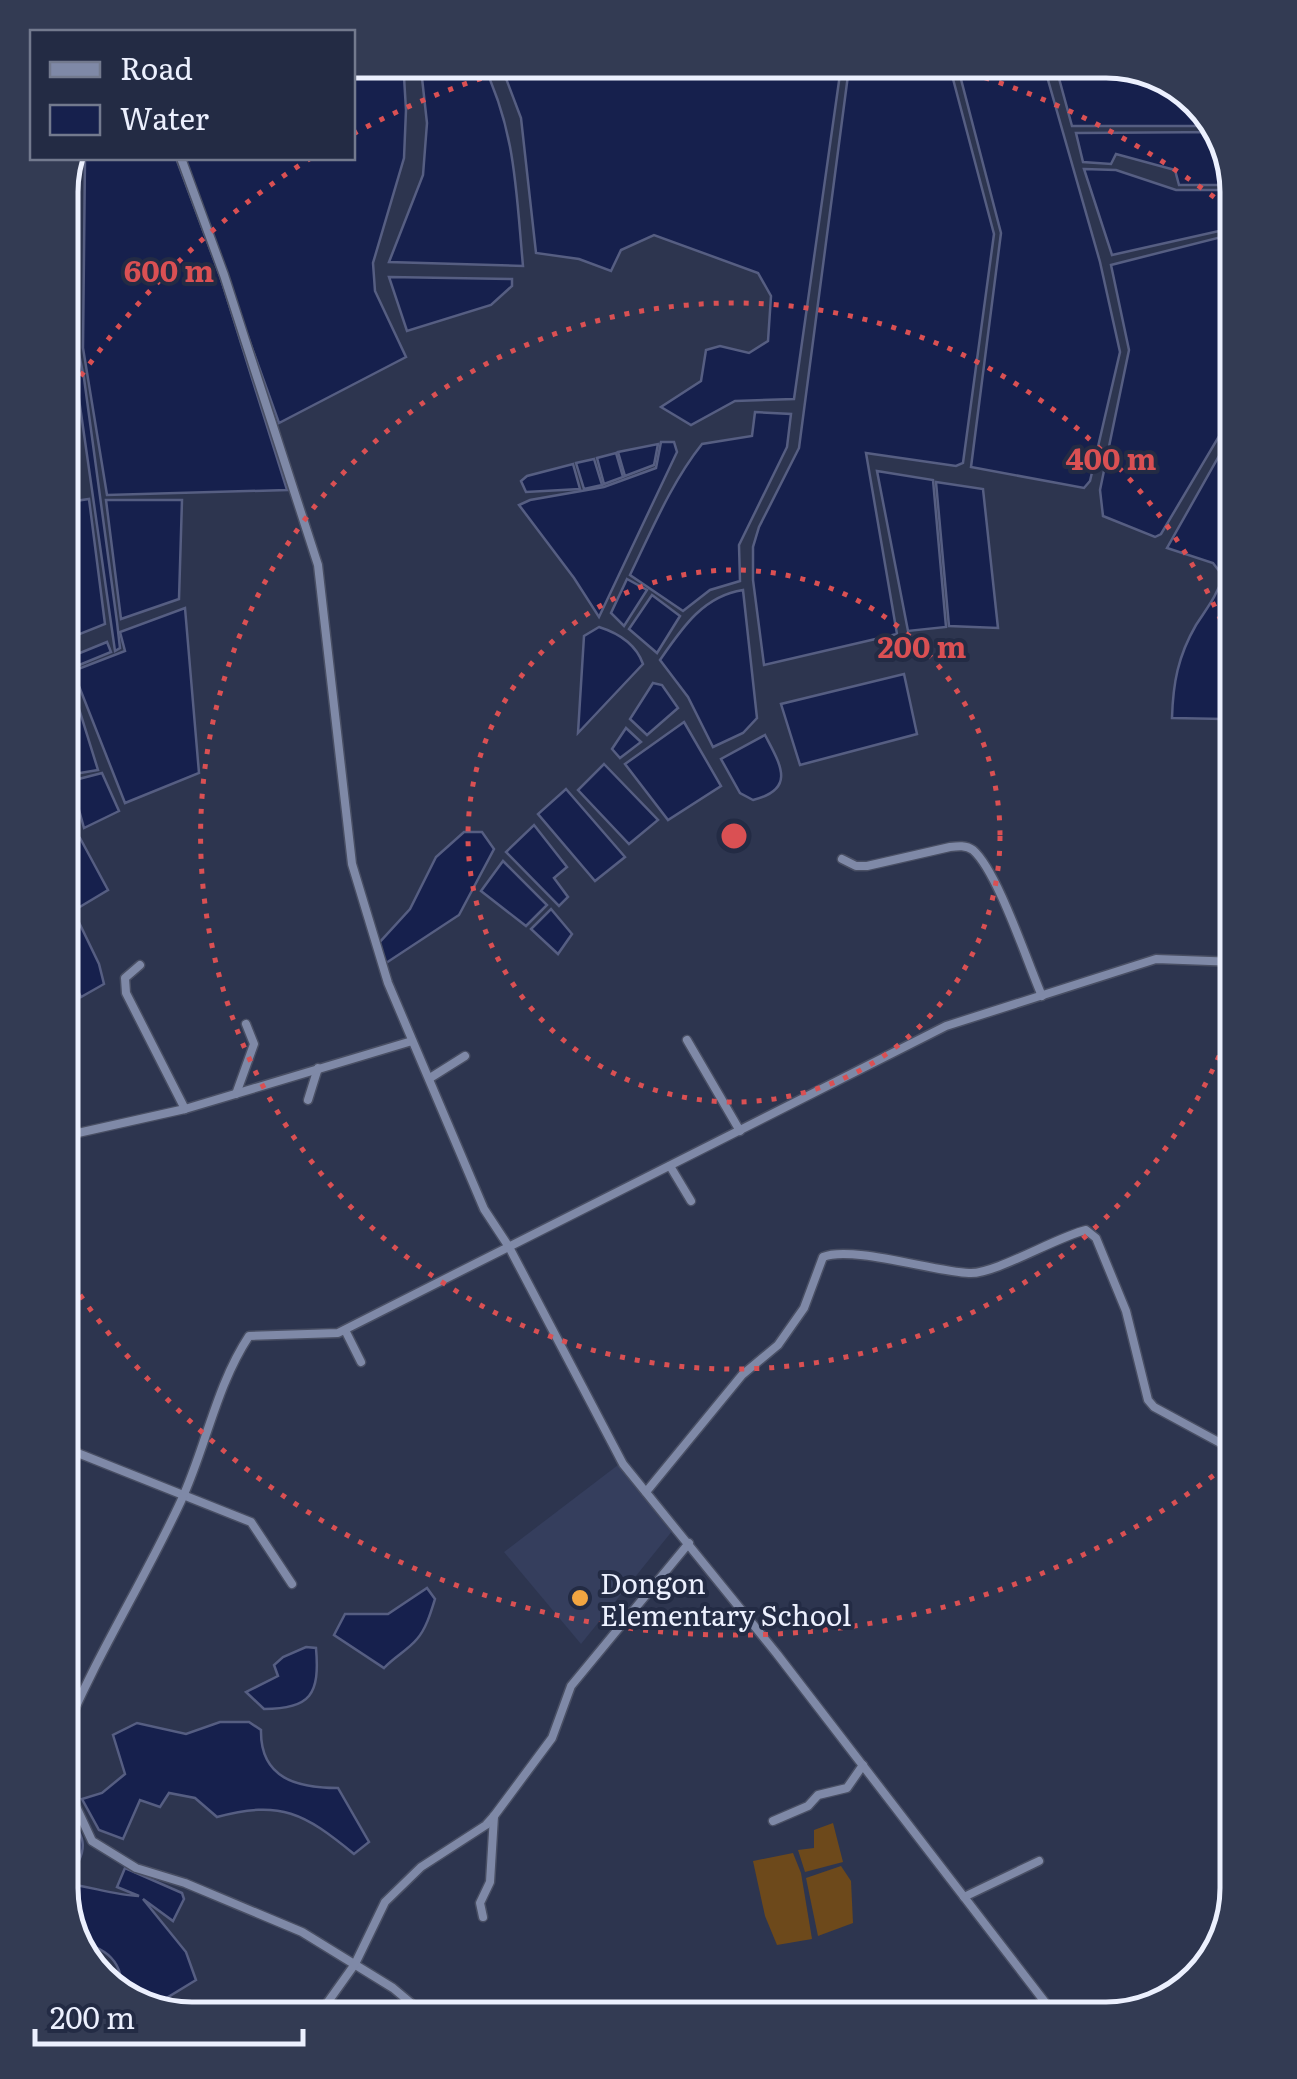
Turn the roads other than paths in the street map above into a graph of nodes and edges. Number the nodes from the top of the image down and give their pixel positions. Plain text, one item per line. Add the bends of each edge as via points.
1 (182, 160) edge
2 (842, 859) dead end
3 (1220, 961) edge
4 (140, 965) dead end
5 (1042, 996) junction
6 (246, 1024) dead end
7 (687, 1040) dead end
8 (412, 1041) junction
9 (465, 1056) dead end
10 (318, 1068) junction
11 (430, 1078) junction
12 (236, 1094) junction
13 (308, 1100) dead end
14 (186, 1109) junction
15 (740, 1130) junction
16 (78, 1133) edge
17 (670, 1166) junction
18 (691, 1201) dead end
19 (508, 1247) junction
20 (345, 1330) junction
21 (362, 1362) dead end
22 (1220, 1443) edge
23 (78, 1453) edge
24 (646, 1492) junction
25 (183, 1496) junction
26 (688, 1543) junction
27 (292, 1584) dead end
28 (78, 1703) edge
29 (863, 1765) junction
30 (78, 1811) edge
31 (494, 1816) junction
32 (773, 1821) dead end
33 (1039, 1861) dead end
34 (964, 1896) junction
35 (482, 1918) dead end
36 (355, 1964) junction
37 (328, 2001) edge
38 (409, 2001) edge
39 (1045, 2002) edge

1 - 8 street via 318,565 352,864
2 - 5 street via 867,866 962,845 972,850 988,868
3 - 5 street via 1156,959
4 - 14 street via 125,978 126,993
5 - 15 street via 946,1026
6 - 12 street via 254,1044
7 - 15 street
8 - 10 street
8 - 11 street
9 - 11 street
10 - 12 street
10 - 13 street
11 - 19 street via 484,1209
12 - 14 street
14 - 16 street
15 - 17 street
17 - 18 street
17 - 19 street
19 - 20 street
19 - 24 street via 623,1464
20 - 21 street
20 - 25 street via 249,1336
22 - 24 street via 1148,1400 1126,1311 1096,1238 1086,1230 975,1274 826,1256 804,1308 778,1345 742,1376
23 - 25 street
24 - 26 street
25 - 27 street via 253,1523
25 - 28 street
26 - 29 street
26 - 31 street via 570,1686 552,1738
29 - 32 street via 840,1792 818,1795
29 - 34 street
30 - 36 street via 92,1841 136,1868 302,1932
31 - 35 street
31 - 36 street via 421,1867 385,1902
33 - 34 street
34 - 39 street
36 - 37 street
36 - 38 street

